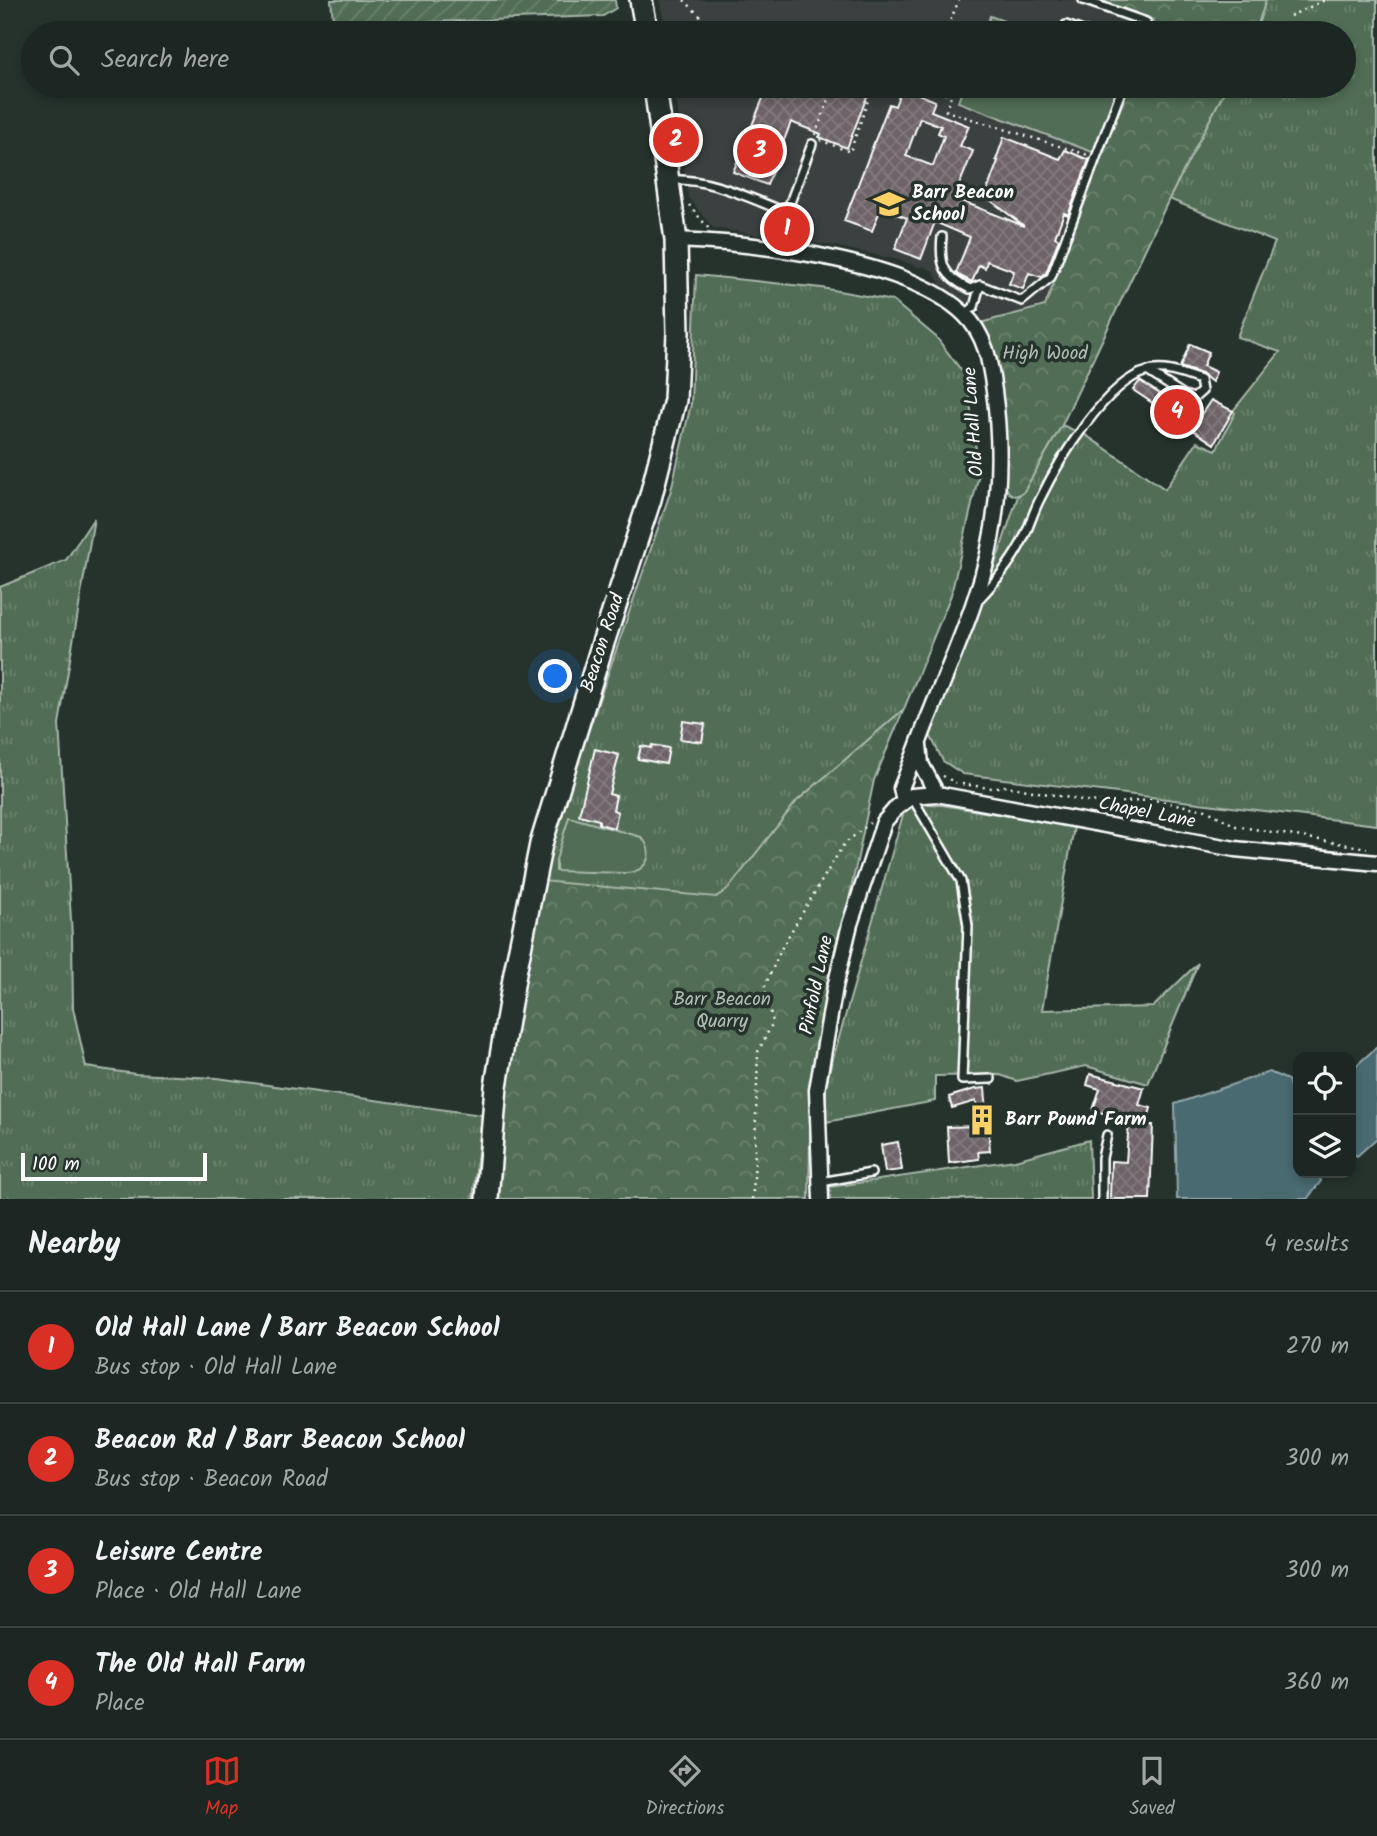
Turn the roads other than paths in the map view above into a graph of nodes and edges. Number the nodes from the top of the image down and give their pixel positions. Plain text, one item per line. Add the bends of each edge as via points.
1 (641, 0) edge
2 (1083, 0) edge
3 (645, 21) edge
4 (1143, 21) edge
5 (658, 98) edge
6 (1118, 98) edge
7 (812, 144) dead end
8 (676, 180) junction
9 (786, 212) junction
10 (943, 237) dead end
11 (676, 240) junction
12 (773, 249) junction
13 (980, 285) junction
14 (964, 314) junction
15 (1147, 371) junction
16 (974, 603) junction
17 (919, 740) junction
18 (937, 794) junction
19 (908, 798) junction
20 (1377, 863) edge
21 (991, 1079) dead end
22 (1107, 1135) dead end
23 (871, 1173) dead end
24 (821, 1182) junction
25 (487, 1199) edge
26 (821, 1199) edge
27 (1102, 1199) edge

1 - 3 main road
2 - 4 lane
5 - 8 main road, Beacon Road
6 - 13 lane via 1051,277 1022,302
7 - 9 lane
8 - 9 lane via 721,188
8 - 11 main road, Beacon Road
9 - 12 lane
10 - 13 lane via 947,274 970,289
11 - 12 street, Old Hall Lane
11 - 25 main road, Beacon Road via 675,400 650,499 541,844 496,1086
12 - 14 street, Old Hall Lane via 901,276 933,291
13 - 14 lane via 974,307
14 - 16 street, Old Hall Lane via 989,354 997,413 999,474 993,531
15 - 15 lane via 1167,369 1200,380 1202,391 1194,398 1184,395
15 - 16 lane via 1116,388 1084,427 1002,574
16 - 17 street, Old Hall Lane
17 - 18 street via 921,764
17 - 19 street, Old Hall Lane via 901,788
18 - 19 street, Chapel Lane
18 - 20 street, Chapel Lane via 1235,849
19 - 21 lane via 961,881 967,908 962,1080
19 - 24 street, Pinfold Lane via 884,822 850,924 830,1012 817,1090
22 - 27 lane
23 - 24 lane
24 - 26 street, Pinfold Lane

